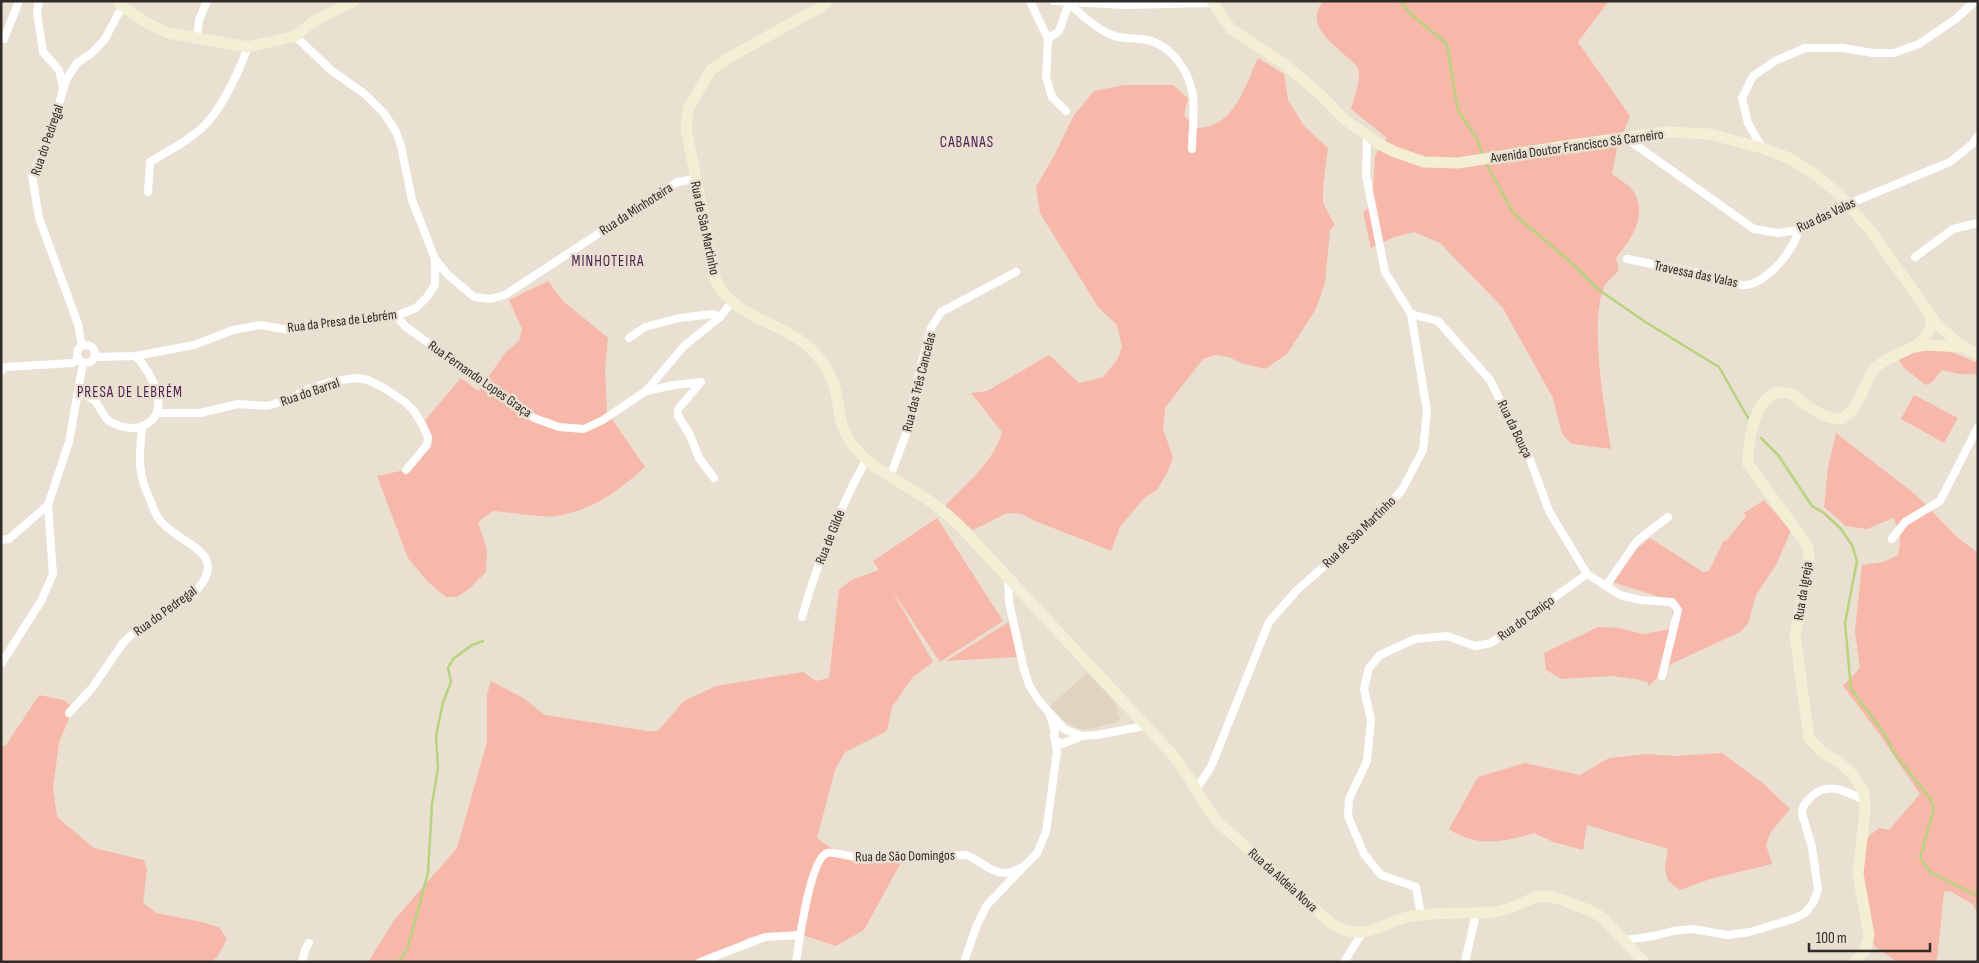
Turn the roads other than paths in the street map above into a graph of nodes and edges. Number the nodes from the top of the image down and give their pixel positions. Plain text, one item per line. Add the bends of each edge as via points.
1 (19, 1) edge
2 (39, 1) edge
3 (206, 1) edge
4 (354, 1) edge
5 (827, 1) edge
6 (1030, 1) edge
7 (1054, 1) edge
8 (1975, 1) edge
9 (1212, 2) edge
10 (1069, 3) junction
11 (121, 4) edge
12 (295, 36) junction
13 (197, 37) junction
14 (4, 39) dead end
15 (1048, 39) junction
16 (248, 47) junction
17 (63, 90) junction
18 (1066, 112) dead end
19 (1367, 136) junction
20 (1978, 136) edge
21 (1626, 138) junction
22 (1762, 148) junction
23 (1192, 149) dead end
24 (695, 179) junction
25 (148, 192) dead end
26 (1849, 205) junction
27 (1978, 223) edge
28 (1798, 230) junction
29 (1915, 258) dead end
30 (435, 259) junction
31 (1627, 259) dead end
32 (1016, 272) dead end
33 (731, 303) junction
34 (1411, 314) junction
35 (396, 316) junction
36 (720, 317) junction
37 (1936, 336) junction
38 (629, 338) dead end
39 (82, 346) junction
40 (1978, 354) edge
41 (136, 356) junction
42 (95, 357) junction
43 (81, 361) junction
44 (1, 371) edge
45 (646, 391) junction
46 (78, 396) junction
47 (157, 413) junction
48 (142, 427) junction
49 (1978, 427) edge
50 (866, 460) junction
51 (406, 470) dead end
52 (890, 477) junction
53 (714, 478) dead end
54 (48, 505) junction
55 (1668, 517) dead end
56 (1892, 538) dead end
57 (1, 540) edge
58 (1587, 574) junction
59 (1008, 578) junction
60 (1606, 586) junction
61 (802, 617) dead end
62 (1, 664) edge
63 (1662, 676) dead end
64 (68, 713) dead end
65 (1050, 715) junction
66 (1144, 723) junction
67 (1066, 730) junction
68 (1082, 736) junction
69 (1060, 739) junction
70 (1196, 789) junction
71 (1865, 801) junction
72 (1021, 868) junction
73 (1476, 914) junction
74 (1421, 915) junction
75 (1362, 933) junction
76 (800, 935) junction
77 (1625, 940) junction
78 (309, 942) dead end
79 (1344, 960) edge
80 (302, 962) edge
81 (700, 962) edge
82 (796, 962) edge
83 (964, 962) edge
84 (1465, 962) edge
85 (1644, 962) edge
86 (1855, 962) edge

1 - 14 street
2 - 17 street via 37,13 43,52 59,70
3 - 13 street
4 - 12 street via 314,21
5 - 24 street, Rua de São Martinho via 711,70 689,106 686,128
6 - 15 street
7 - 10 street
8 - 22 street via 1958,18 1920,44 1894,53 1805,48 1775,61 1753,76 1742,98 1748,123
9 - 10 street
9 - 19 street, Avenida Doutor Francisco Sá Carneiro via 1231,29 1283,63
10 - 15 street via 1059,31
10 - 23 street via 1110,35 1144,39 1160,45 1178,60 1192,92
11 - 13 street via 168,33
11 - 17 street, Rua do Pedregal via 105,39 77,64
12 - 16 street
12 - 30 street, Rua da Minhoteira via 331,70 366,95 384,113 396,132 412,200
13 - 16 street
15 - 18 street via 1046,77 1052,97
16 - 25 street via 238,73 205,124 150,162
17 - 39 street, Rua do Pedregal via 47,144 32,175 39,218 78,324
19 - 21 street, Avenida Doutor Francisco Sá Carneiro via 1395,152 1424,162 1458,163
19 - 34 street, Rua de São Martinho via 1366,175 1385,272
20 - 26 street, Rua das Valas via 1950,162
21 - 22 street, Avenida Doutor Francisco Sá Carneiro via 1666,132 1709,134
21 - 28 street, Rua das Valas via 1754,229 1778,233
22 - 26 street, Avenida Doutor Francisco Sá Carneiro via 1789,158 1816,174
24 - 30 street, Rua da Minhoteira via 677,182 505,295 490,299 474,297
24 - 33 street, Rua de São Martinho via 716,281
26 - 28 street, Rua das Valas
26 - 37 street, Avenida Doutor Francisco Sá Carneiro via 1932,320
27 - 29 street via 1952,229
28 - 31 street, Travessa das Valas via 1797,239 1780,263 1760,279 1744,285
30 - 35 street, Rua da Presa de Lebrém via 435,285 428,297 416,308
32 - 52 street, Rua das Três Cancelas via 941,312 931,328 910,420
33 - 36 street, Rua Fernando Lopes Graça
33 - 50 street, Rua de São Martinho via 793,334 816,354 831,377 847,438
34 - 58 street, Rua da Bouça via 1438,321 1490,380 1531,462 1549,511
34 - 70 street, Rua de São Martinho via 1427,411 1422,450 1402,490 1358,536 1297,590 1269,622 1211,767
35 - 41 street, Rua da Presa de Lebrém via 290,330 261,326 233,330 194,345
35 - 45 street, Rua Fernando Lopes Graça via 406,327 534,418 559,427 584,429
36 - 38 street via 713,314 679,318 645,327
36 - 45 street, Rua Fernando Lopes Graça via 684,346
37 - 40 street
37 - 71 street, Rua da Igreja via 1875,368 1854,408 1842,419 1820,414 1792,394 1781,393 1770,396 1759,408 1750,430 1748,464 1808,546 1809,564 1796,635 1809,738 1852,774 1861,786
39 - 42 street via 94,349
39 - 43 street via 78,350
41 - 42 street, Rua da Presa de Lebrém
41 - 47 street via 150,373 155,386
42 - 43 street via 89,363
43 - 44 street
43 - 46 street
45 - 53 street via 701,382 678,409 678,416 699,458
46 - 48 street via 84,394 95,401 104,417 116,424 128,428
46 - 54 street via 69,442
47 - 48 street via 154,420
47 - 51 street, Rua do Barral via 200,412 238,404 267,406 333,381 368,380 405,402 414,411 428,437 427,445
48 - 64 street, Rua do Pedregal via 142,484 158,519 205,559 207,576 194,592 123,643 92,688
49 - 56 street via 1940,501 1905,522
50 - 52 street, Rua de São Martinho
50 - 61 street, Rua de Gilde via 824,548
52 - 59 street, Rua da Aldeia Nova via 953,519
54 - 57 street via 9,539
54 - 62 street via 53,574 41,601
55 - 60 street via 1637,541
58 - 60 street
58 - 74 street, Rua do Caniço via 1491,643 1475,646 1447,636 1415,639 1380,655 1369,668 1364,689 1371,720 1367,761 1349,799 1348,816 1364,854 1381,875 1416,888
59 - 65 street via 1009,602 1023,666 1029,685
59 - 66 street, Rua da Aldeia Nova
60 - 63 street via 1620,595 1640,600 1672,602 1678,610
65 - 67 street
65 - 69 street
66 - 68 street via 1132,729
66 - 70 street, Rua da Aldeia Nova via 1182,766
67 - 68 street
67 - 69 street via 1069,736
67 - 69 street via 1058,729
68 - 69 street
69 - 72 street via 1046,832 1036,853
70 - 75 street, Rua da Aldeia Nova via 1217,821 1333,925 1345,932
71 - 77 street via 1844,789 1832,788 1813,795 1803,806 1818,890 1814,903 1800,916 1758,930 1728,935 1692,929
71 - 86 street, Rua da Igreja via 1858,874 1869,935 1865,950
72 - 76 street, Rua de São Domingos via 1006,873 993,870 966,855 856,859 827,853 818,860 815,869
72 - 83 street via 987,905
73 - 74 street
73 - 77 street via 1501,911 1534,898 1552,896 1598,914
73 - 84 street
74 - 75 street
75 - 79 street
76 - 81 street via 765,937
76 - 82 street
77 - 85 street
78 - 80 street

